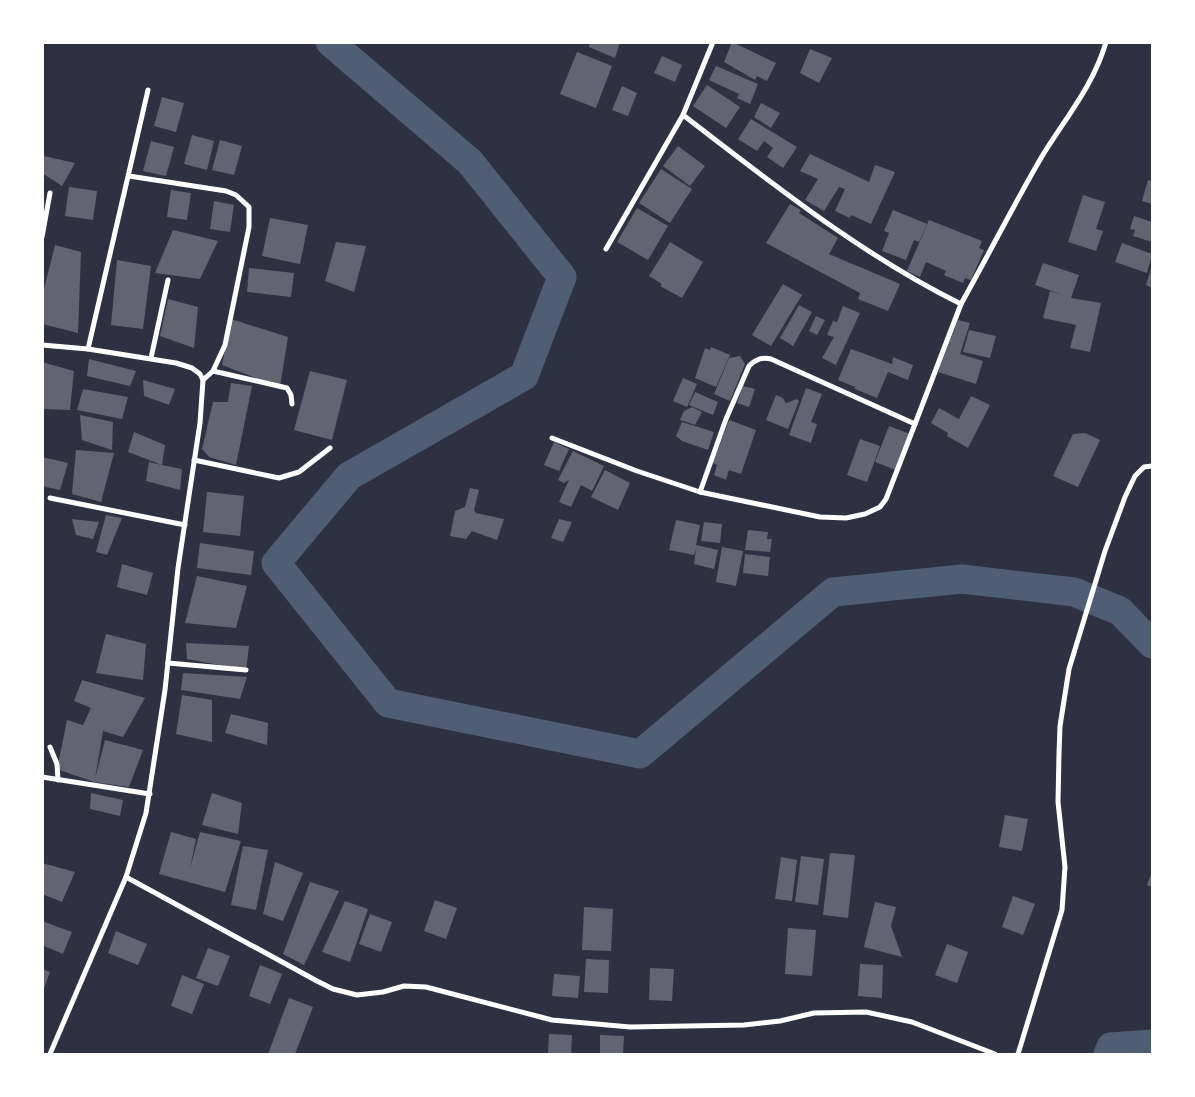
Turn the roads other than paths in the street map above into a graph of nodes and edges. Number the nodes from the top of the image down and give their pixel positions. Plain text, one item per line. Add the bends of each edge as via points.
1 (713, 42) edge
2 (1106, 42) edge
3 (148, 90) dead end
4 (683, 115) junction
5 (130, 176) junction
6 (50, 193) dead end
7 (42, 237) edge
8 (606, 249) dead end
9 (168, 280) dead end
10 (961, 304) junction
11 (42, 345) edge
12 (88, 349) junction
13 (151, 358) junction
14 (213, 371) junction
15 (203, 380) junction
16 (292, 404) dead end
17 (915, 424) junction
18 (552, 438) dead end
19 (330, 448) dead end
20 (194, 460) junction
21 (1152, 466) edge
22 (700, 492) junction
23 (50, 498) dead end
24 (185, 525) junction
25 (168, 663) junction
26 (246, 670) dead end
27 (50, 746) dead end
28 (42, 777) edge
29 (58, 780) junction
30 (150, 794) junction
31 (126, 877) junction
32 (50, 1054) edge
33 (995, 1054) edge
34 (1018, 1054) edge

1 - 4 street
2 - 10 street via 1102,59 1042,158
3 - 5 street
4 - 8 street
4 - 10 street via 849,239 916,282
5 - 12 street via 109,251
5 - 14 street via 226,191 249,207 249,227 234,307 220,361
6 - 7 street
9 - 13 street
10 - 17 street
11 - 12 street
12 - 13 street
13 - 15 street via 192,368
14 - 15 street
14 - 16 street via 287,388
15 - 20 street
17 - 22 street via 886,499 880,507 865,514 846,518 820,517
17 - 22 street via 771,359 756,360 749,366 726,419
18 - 22 street
19 - 20 street via 299,472 279,478
20 - 24 street
21 - 34 street via 1144,467 1135,476 1125,497 1069,669 1060,726 1058,802 1065,867 1062,910
23 - 24 street
24 - 25 street
25 - 26 street
25 - 30 street
27 - 29 street via 57,764
28 - 29 street
29 - 30 street
30 - 31 street
31 - 32 street
31 - 33 street via 317,982 346,993 368,995 404,986 426,987 559,1021 630,1027 737,1026 780,1021 814,1012 866,1012 912,1022

